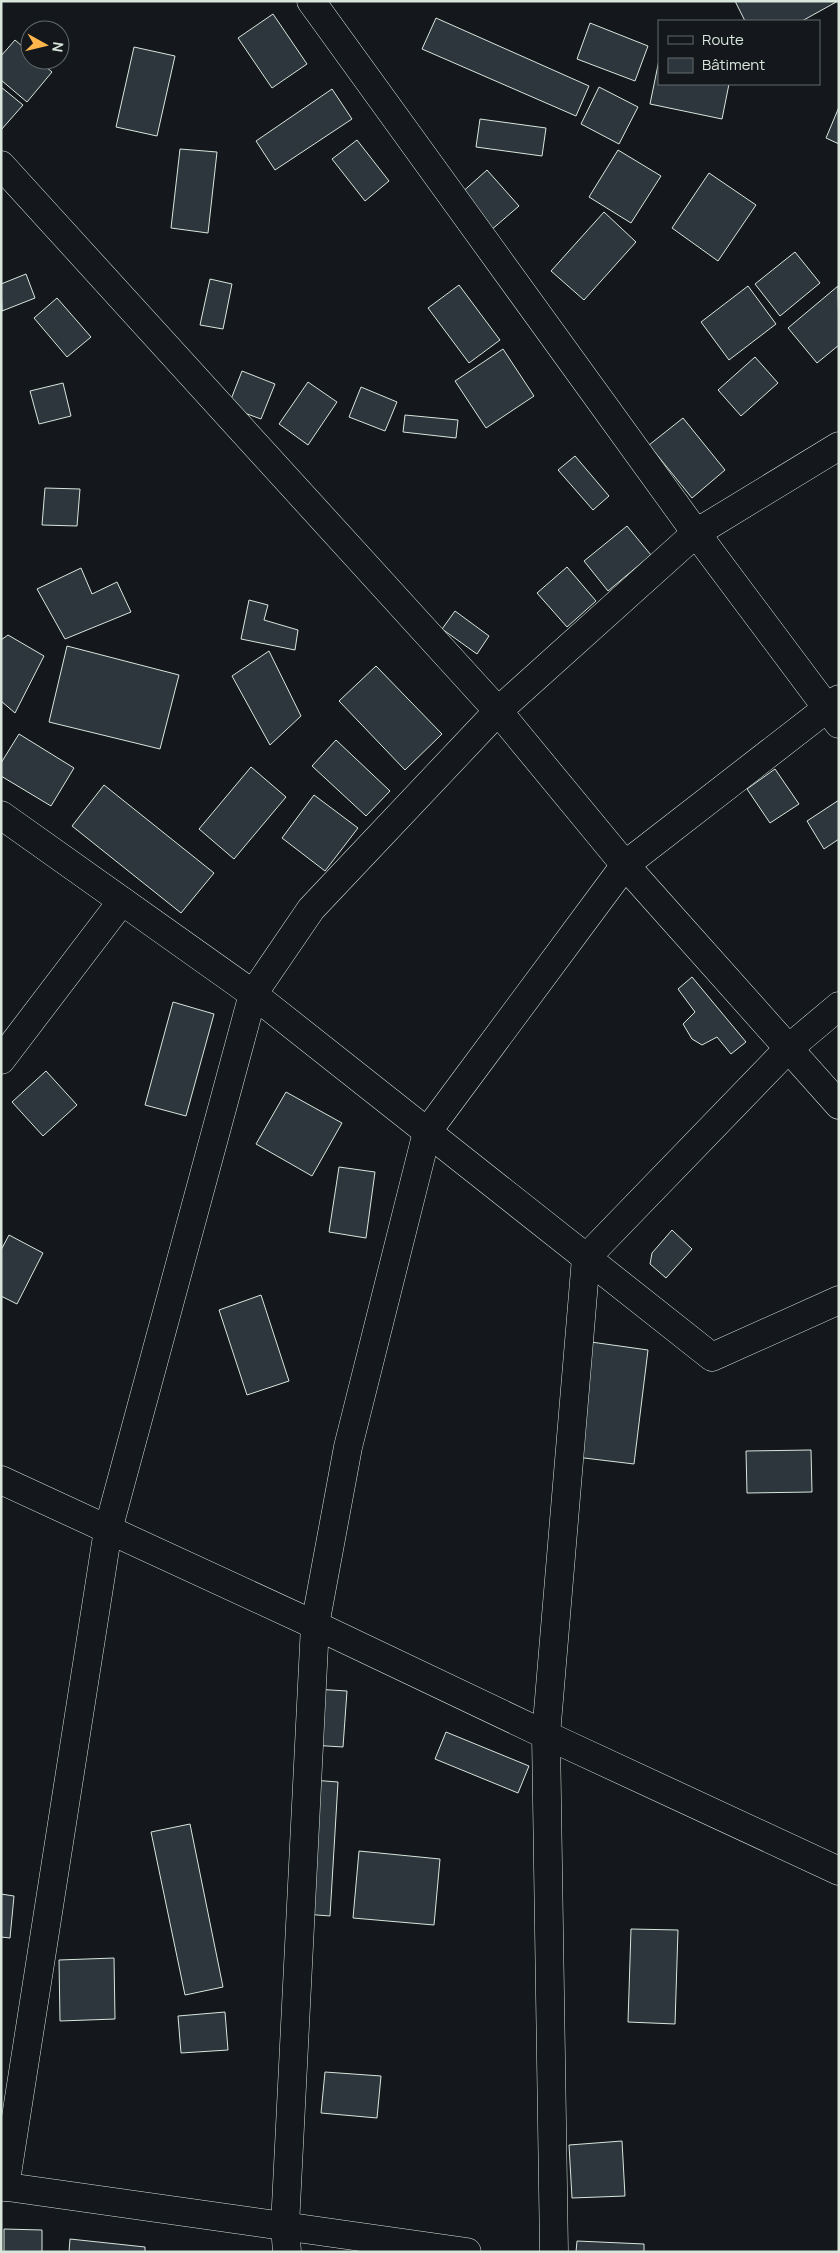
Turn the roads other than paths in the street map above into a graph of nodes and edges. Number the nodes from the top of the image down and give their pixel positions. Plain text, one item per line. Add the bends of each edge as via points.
1 (311, 1) edge
2 (1, 165) edge
3 (839, 446) edge
4 (696, 533) junction
5 (835, 710) edge
6 (498, 711) junction
7 (1, 815) edge
8 (625, 865) junction
9 (122, 901) junction
10 (253, 994) junction
11 (839, 1006) edge
12 (789, 1048) junction
13 (1, 1060) edge
14 (839, 1105) edge
15 (427, 1132) junction
16 (586, 1258) junction
17 (839, 1300) edge
18 (1, 1480) edge
19 (108, 1530) junction
20 (316, 1625) junction
21 (546, 1735) junction
22 (839, 1871) edge
23 (3, 2187) edge
24 (286, 2239) edge
25 (467, 2252) edge
26 (554, 2252) edge

1 - 4 street
2 - 6 street
3 - 4 street
4 - 5 street
4 - 6 street
5 - 8 street
6 - 8 street
6 - 10 street via 311,908
7 - 9 street
8 - 12 street
8 - 15 street
9 - 10 street
9 - 13 street
10 - 15 street
10 - 19 street
11 - 12 street
12 - 14 street
12 - 16 street
15 - 16 street
15 - 20 street via 348,1447
16 - 17 street via 712,1357
16 - 21 street
18 - 19 street
19 - 20 street
19 - 23 street
20 - 21 street
20 - 24 street
21 - 22 street
21 - 26 street
23 - 24 street
24 - 25 street

